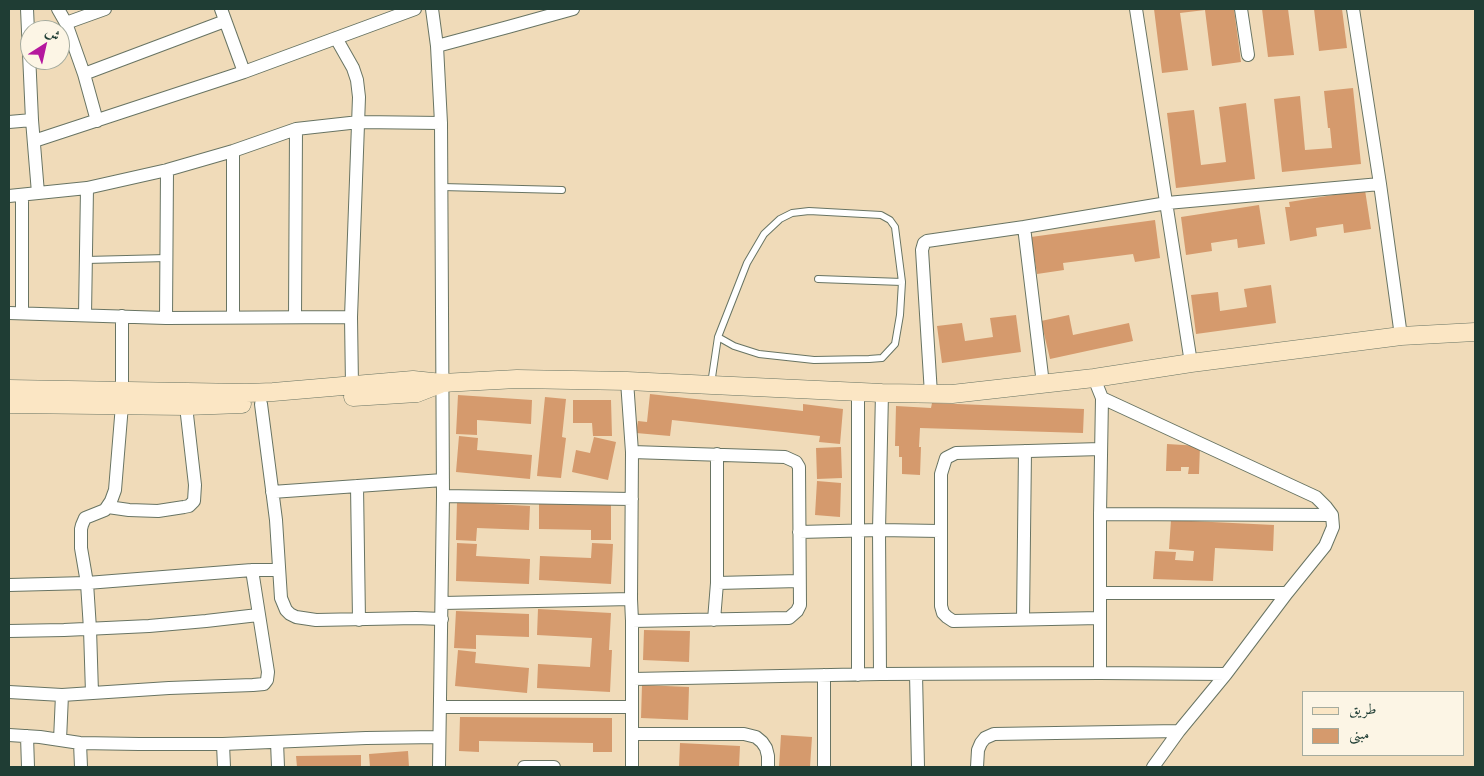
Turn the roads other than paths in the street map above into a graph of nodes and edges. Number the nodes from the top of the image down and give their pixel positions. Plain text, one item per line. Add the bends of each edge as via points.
1 (27, 9) edge
2 (58, 9) edge
3 (105, 9) edge
4 (415, 9) edge
5 (432, 9) edge
6 (573, 9) edge
7 (1136, 9) edge
8 (1241, 9) edge
9 (1353, 9) edge
10 (223, 15) edge
11 (64, 20) edge
12 (70, 22) edge
13 (70, 34) edge
14 (336, 38) junction
15 (437, 46) junction
16 (1248, 55) dead end
17 (244, 72) junction
18 (84, 74) junction
19 (32, 120) junction
20 (97, 121) junction
21 (9, 122) edge
22 (359, 122) junction
23 (442, 123) junction
24 (296, 129) junction
25 (34, 141) junction
26 (233, 150) junction
27 (167, 170) junction
28 (1380, 184) junction
29 (442, 187) junction
30 (87, 188) junction
31 (562, 190) dead end
32 (38, 194) junction
33 (15, 196) edge
34 (1166, 204) junction
35 (1024, 227) junction
36 (166, 258) junction
37 (86, 260) junction
38 (818, 279) dead end
39 (902, 282) junction
40 (9, 313) edge
41 (22, 314) junction
42 (84, 315) junction
43 (122, 316) junction
44 (234, 317) junction
45 (351, 317) junction
46 (166, 318) junction
47 (294, 318) junction
48 (1475, 332) edge
49 (1401, 336) junction
50 (718, 337) junction
51 (1191, 363) junction
52 (1094, 378) junction
53 (627, 381) junction
54 (442, 383) junction
55 (1043, 384) junction
56 (352, 386) junction
57 (710, 386) junction
58 (9, 389) edge
59 (858, 392) junction
60 (882, 393) junction
61 (930, 394) junction
62 (1102, 398) junction
63 (122, 399) junction
64 (9, 404) edge
65 (261, 404) junction
66 (186, 406) junction
67 (1102, 449) junction
68 (1025, 451) junction
69 (632, 452) junction
70 (716, 454) junction
71 (443, 480) junction
72 (358, 486) junction
73 (272, 492) junction
74 (443, 496) junction
75 (632, 499) junction
76 (108, 507) junction
77 (1100, 514) junction
78 (1332, 515) junction
79 (879, 530) junction
80 (858, 531) junction
81 (940, 531) junction
82 (799, 532) junction
83 (252, 570) junction
84 (278, 570) junction
85 (799, 582) junction
86 (87, 583) junction
87 (717, 583) junction
88 (9, 586) edge
89 (1101, 593) junction
90 (1287, 593) junction
91 (631, 599) junction
92 (443, 603) junction
93 (258, 615) junction
94 (1100, 618) junction
95 (442, 619) junction
96 (1023, 619) junction
97 (359, 620) junction
98 (714, 620) junction
99 (632, 621) junction
100 (90, 629) junction
101 (9, 631) edge
102 (1100, 673) junction
103 (858, 674) junction
104 (880, 674) junction
105 (916, 674) junction
106 (1226, 674) junction
107 (824, 675) junction
108 (632, 679) junction
109 (9, 692) edge
110 (92, 694) junction
111 (62, 695) junction
112 (440, 707) junction
113 (632, 708) junction
114 (1179, 731) junction
115 (632, 734) junction
116 (9, 735) edge
117 (27, 736) junction
118 (439, 737) junction
119 (60, 740) junction
120 (276, 742) junction
121 (80, 743) junction
122 (223, 744) junction
123 (28, 767) edge
124 (81, 767) edge
125 (224, 767) edge
126 (278, 767) edge
127 (440, 767) edge
128 (524, 767) edge
129 (532, 767) edge
130 (554, 767) edge
131 (632, 767) edge
132 (768, 767) edge
133 (824, 767) edge
134 (918, 767) edge
135 (977, 767) edge
136 (1153, 767) edge

1 - 19 street
2 - 11 street
3 - 12 street
4 - 14 street
5 - 15 street
6 - 15 street
7 - 34 street
8 - 16 street
9 - 28 street
10 - 17 street
10 - 18 street
13 - 18 street
14 - 17 street
14 - 22 street via 357,80
15 - 23 street
17 - 20 street
18 - 20 street
19 - 21 street
19 - 25 street
20 - 25 street
22 - 23 street
22 - 24 street
22 - 45 street
23 - 29 street
24 - 26 street
24 - 47 street
25 - 32 street
26 - 27 street
26 - 44 street
27 - 30 street
27 - 36 street
28 - 34 street
28 - 49 street
29 - 31 lane
29 - 54 street
30 - 32 street
30 - 37 street
32 - 33 street
33 - 41 street
34 - 35 street
34 - 51 street
35 - 55 street
35 - 61 street via 924,243
36 - 37 lane
36 - 46 street
37 - 42 street
38 - 39 lane
39 - 50 lane via 895,344 882,358 814,360 759,354
39 - 50 lane via 895,227 890,220 881,215 792,213 764,234 747,263
40 - 41 street
41 - 42 street
42 - 43 street
43 - 46 street
43 - 63 street
44 - 46 street
44 - 47 street
45 - 47 street
45 - 56 street
48 - 49 main road
49 - 51 main road
50 - 57 lane
51 - 52 main road
52 - 55 main road
52 - 62 street
53 - 54 main road via 518,379
53 - 57 main road
53 - 69 street
54 - 56 main road via 413,380
54 - 65 main road via 417,393
54 - 71 street
55 - 61 main road
56 - 63 main road
57 - 59 main road
58 - 63 main road
59 - 60 main road
59 - 80 street
60 - 61 main road
60 - 79 street
62 - 67 street
62 - 78 street via 1316,498
63 - 64 main road
63 - 66 main road
63 - 76 street via 114,494
65 - 66 main road
65 - 73 street
66 - 76 street via 196,486 194,502 184,508 158,511
67 - 68 street
67 - 77 street
68 - 81 street via 956,453 946,458 940,474
68 - 96 street
69 - 70 street
69 - 75 street
70 - 82 street via 785,457 796,462 799,467
70 - 87 street
71 - 72 street
71 - 74 street
72 - 73 street
72 - 97 street
73 - 84 street
74 - 75 street
74 - 92 street
75 - 91 street
76 - 86 street via 85,518 82,525 81,548
77 - 78 street
77 - 89 street
78 - 90 street via 1333,528 1325,546
79 - 80 street
79 - 81 street
79 - 104 street
80 - 82 street
80 - 103 street
81 - 96 street via 941,606 947,618 953,621
82 - 85 street
83 - 84 street
83 - 86 street
83 - 93 street
84 - 97 street via 282,604 296,618
85 - 87 street
85 - 98 street via 800,605 789,618
86 - 88 street
86 - 100 street
87 - 98 street
89 - 90 street
89 - 94 street
90 - 106 street
91 - 92 street
91 - 99 street
92 - 95 street
93 - 100 street
93 - 110 street via 268,672 264,684
94 - 96 street
94 - 102 street
95 - 97 street
95 - 112 street
98 - 99 street
99 - 108 street
100 - 101 street
100 - 110 street
102 - 105 street
102 - 106 street
103 - 104 street
103 - 107 street
104 - 105 street
105 - 134 street
106 - 114 street
107 - 108 street
107 - 133 street
108 - 113 street
109 - 111 street
110 - 111 street
111 - 119 street
112 - 113 street
112 - 118 street
113 - 115 street
114 - 135 street via 994,734 981,743
114 - 136 street
115 - 131 street
115 - 132 street via 744,734 762,742 768,756
116 - 117 street
117 - 119 street
117 - 123 street
118 - 120 street
118 - 127 street
119 - 121 street
120 - 122 street
120 - 126 street
121 - 122 street
121 - 124 street
122 - 125 street
128 - 129 street
129 - 130 street

